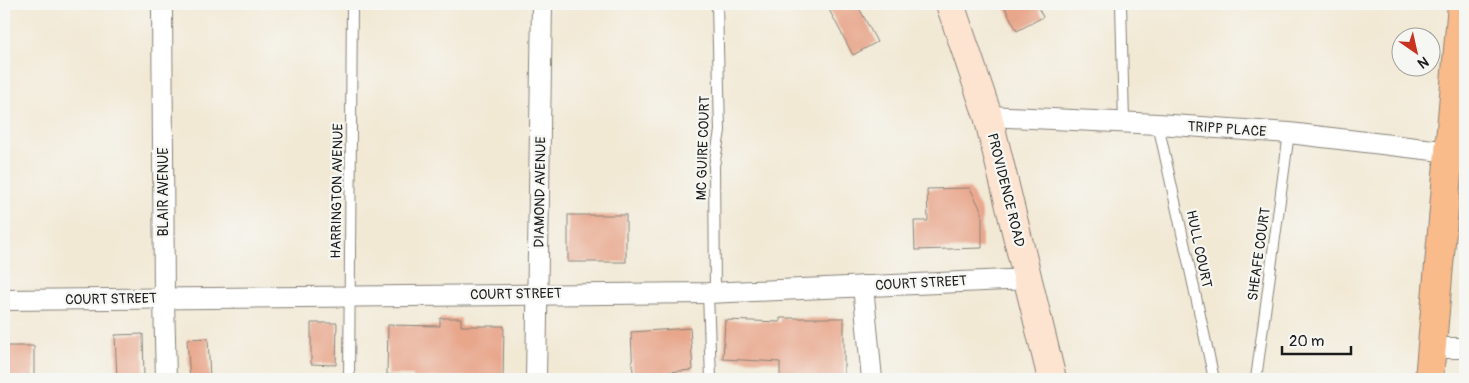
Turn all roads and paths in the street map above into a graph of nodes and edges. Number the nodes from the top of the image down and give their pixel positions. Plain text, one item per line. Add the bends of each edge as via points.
1 (162, 4) edge
2 (352, 4) edge
3 (542, 4) edge
4 (717, 4) edge
5 (950, 4) edge
6 (1121, 4) edge
7 (1462, 4) edge
8 (988, 116) junction
9 (1124, 123) junction
10 (1158, 124) junction
11 (1289, 133) junction
12 (1454, 152) junction
13 (1029, 279) junction
14 (863, 286) junction
15 (712, 293) junction
16 (539, 294) junction
17 (350, 296) junction
18 (164, 298) junction
19 (4, 300) edge
20 (1432, 348) junction
21 (1465, 348) edge
22 (166, 379) edge
23 (349, 379) edge
24 (536, 379) edge
25 (711, 379) edge
26 (872, 379) edge
27 (1052, 379) edge
28 (1214, 379) edge
29 (1256, 379) edge
30 (1429, 379) edge

1 - 18 street, BLAIR AVENUE
2 - 17 lane, HARRINGTON AVENUE
3 - 16 street, DIAMOND AVENUE
4 - 15 lane, MC GUIRE COURT via 720,131 714,166
5 - 8 main road, PROVIDENCE ROAD
6 - 9 lane
7 - 12 main road
8 - 9 street, TRIPP PLACE
8 - 13 main road, PROVIDENCE ROAD
9 - 10 street, TRIPP PLACE
10 - 11 street, TRIPP PLACE
10 - 28 lane, HULL COURT
11 - 12 street, TRIPP PLACE
11 - 29 lane, SHEAFE COURT
12 - 20 main road
13 - 14 street, COURT STREET
13 - 27 main road, PROVIDENCE ROAD
14 - 15 street, COURT STREET
14 - 26 street
15 - 16 street, COURT STREET
15 - 25 lane, MC GUIRE COURT
16 - 17 street, COURT STREET
16 - 24 street, DIAMOND AVENUE
17 - 18 street, COURT STREET
17 - 23 lane, HARRINGTON AVENUE
18 - 19 street, COURT STREET
18 - 22 street, BLAIR AVENUE
20 - 21 street
20 - 30 main road

